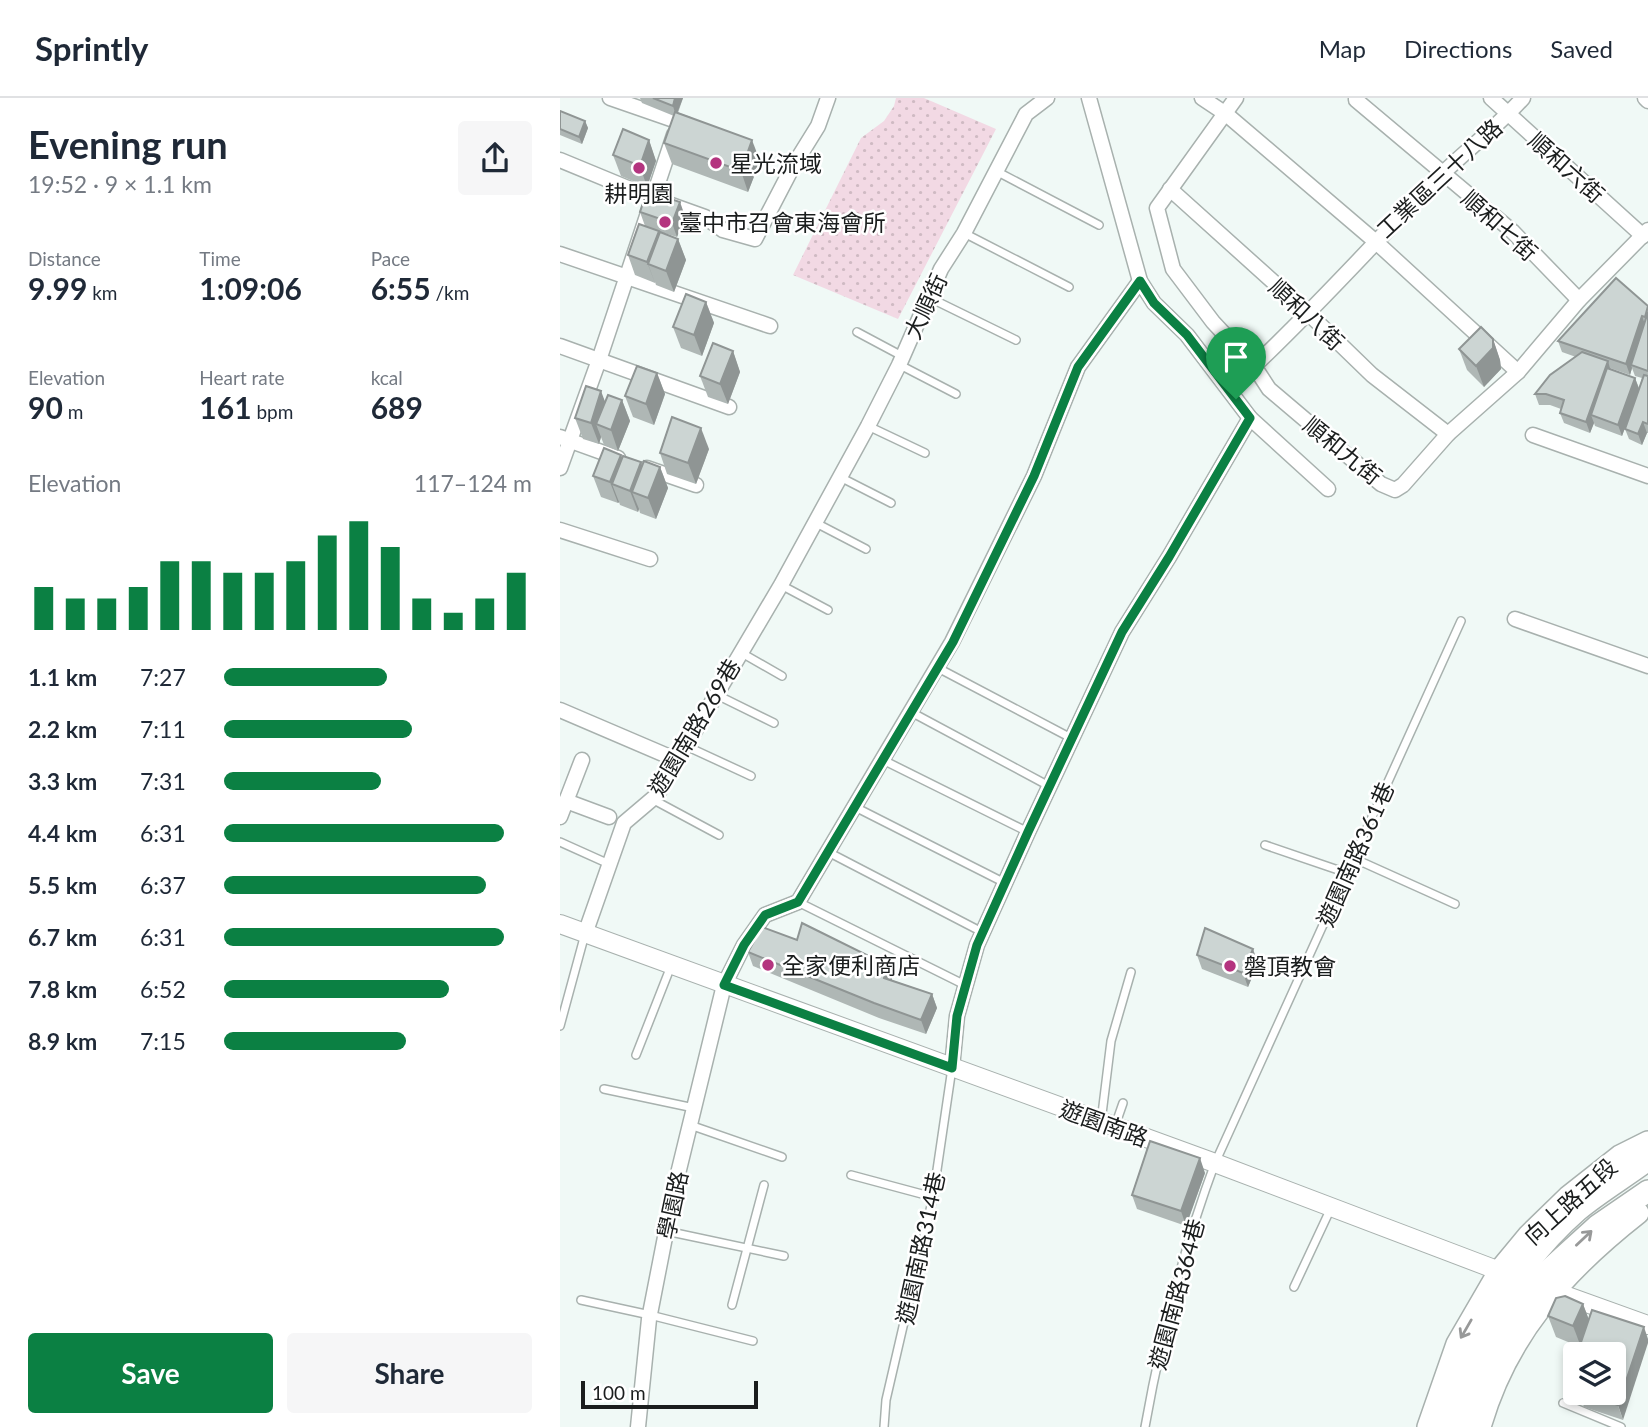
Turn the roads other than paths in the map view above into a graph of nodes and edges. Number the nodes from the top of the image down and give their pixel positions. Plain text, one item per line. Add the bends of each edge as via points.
1 (610, 98) edge
2 (828, 98) edge
3 (1046, 98) edge
4 (1089, 98) edge
5 (1202, 98) edge
6 (1236, 98) edge
7 (1356, 98) edge
8 (1491, 98) edge
9 (1523, 98) edge
10 (1226, 114) junction
11 (1508, 114) junction
12 (678, 121) junction
13 (704, 131) edge
14 (560, 160) edge
15 (996, 170) junction
16 (1443, 174) junction
17 (1170, 189) junction
18 (652, 198) junction
19 (1099, 225) dead end
20 (964, 233) junction
21 (1645, 233) edge
22 (1376, 242) junction
23 (560, 254) edge
24 (625, 277) junction
25 (1140, 281) junction
26 (1069, 287) dead end
27 (930, 298) junction
28 (1580, 300) junction
29 (1309, 314) junction
30 (770, 327) dead end
31 (857, 332) dead end
32 (1016, 340) dead end
33 (560, 345) edge
34 (599, 360) junction
35 (901, 360) junction
36 (1254, 366) junction
37 (1518, 372) junction
38 (956, 394) dead end
39 (729, 407) dead end
40 (1250, 418) junction
41 (868, 426) junction
42 (1448, 434) junction
43 (1533, 435) dead end
44 (565, 439) edge
45 (925, 453) dead end
46 (560, 468) edge
47 (1648, 476) edge
48 (839, 477) junction
49 (696, 485) dead end
50 (1328, 489) dead end
51 (891, 503) dead end
52 (816, 523) junction
53 (560, 530) edge
54 (866, 549) dead end
55 (650, 559) dead end
56 (781, 584) junction
57 (828, 610) dead end
58 (1515, 619) dead end
59 (1461, 621) dead end
60 (740, 652) junction
61 (1648, 666) edge
62 (938, 668) junction
63 (782, 676) dead end
64 (715, 694) junction
65 (560, 710) edge
66 (911, 712) junction
67 (774, 723) dead end
68 (1071, 738) junction
69 (685, 746) junction
70 (582, 760) dead end
71 (677, 760) junction
72 (883, 760) junction
73 (751, 776) dead end
74 (1049, 786) junction
75 (652, 799) junction
76 (566, 801) junction
77 (855, 807) junction
78 (560, 817) edge
79 (610, 817) dead end
80 (1028, 832) junction
81 (719, 835) dead end
82 (560, 842) edge
83 (1265, 845) dead end
84 (828, 852) junction
85 (1353, 859) junction
86 (609, 864) junction
87 (1347, 873) junction
88 (1005, 883) junction
89 (798, 902) junction
90 (1455, 904) dead end
91 (560, 924) edge
92 (983, 933) junction
93 (585, 934) junction
94 (671, 965) junction
95 (1131, 972) dead end
96 (724, 985) junction
97 (966, 985) junction
98 (560, 1026) edge
99 (636, 1055) dead end
100 (952, 1068) junction
101 (604, 1089) dead end
102 (1123, 1103) dead end
103 (694, 1108) junction
104 (690, 1125) junction
105 (1108, 1125) junction
106 (1648, 1142) edge
107 (782, 1157) dead end
108 (1648, 1160) edge
109 (1215, 1163) junction
110 (851, 1175) dead end
111 (764, 1185) dead end
112 (1648, 1191) edge
113 (933, 1197) junction
114 (1648, 1206) edge
115 (1332, 1207) junction
116 (666, 1231) junction
117 (746, 1248) junction
118 (785, 1256) dead end
119 (1526, 1281) junction
120 (1294, 1287) dead end
121 (581, 1300) dead end
122 (732, 1305) dead end
123 (650, 1315) junction
124 (1648, 1325) edge
125 (753, 1341) dead end
126 (1568, 1405) edge
127 (638, 1427) edge
128 (884, 1427) edge
129 (1145, 1427) edge
130 (1428, 1427) edge
131 (1446, 1427) edge
132 (1463, 1427) edge
133 (1480, 1427) edge
134 (1621, 1427) edge

1 - 12 street
2 - 18 street via 818,126 755,239
3 - 15 street, 大順街 via 1026,114
4 - 25 street
5 - 10 street, 工業區三十八路
6 - 10 street
7 - 16 street, 順和七街
8 - 11 street, 順和六街
9 - 11 street, 工業區三十八路
10 - 17 street, 順和九街
10 - 22 street, 工業區三十八路
11 - 16 street, 工業區三十八路
11 - 21 street, 順和六街
12 - 13 street
12 - 18 street
14 - 18 street
15 - 19 lane
15 - 20 street, 大順街
16 - 22 street, 工業區三十八路
16 - 28 street, 順和七街 via 1512,231
17 - 29 street, 順和八街
17 - 36 street, 順和九街 via 1157,208 1173,269
18 - 24 street
20 - 26 lane
20 - 27 street, 大順街 via 941,269
21 - 28 street, 順和九街
22 - 29 street
22 - 37 street
23 - 24 street
24 - 30 street
24 - 34 street
25 - 40 street
25 - 62 street via 1078,367 1034,476
27 - 32 lane
27 - 35 street, 大順街
28 - 37 street, 順和九街
29 - 36 street
29 - 42 street, 順和八街 via 1372,375
31 - 35 lane
33 - 34 street
34 - 39 street
34 - 44 street
35 - 38 lane
35 - 41 street, 大順街
36 - 42 street, 順和九街 via 1269,389 1381,484 1395,490
37 - 42 street, 順和九街
40 - 50 street
40 - 68 street via 1122,632
41 - 45 lane
41 - 48 street, 大順街
43 - 47 street
44 - 46 street
44 - 49 street
48 - 51 lane
48 - 52 street, 大順街
52 - 54 lane
52 - 56 street, 遊園南路269巷
53 - 55 street
56 - 57 lane
56 - 60 street, 遊園南路269巷
58 - 61 street
59 - 85 lane, 遊園南路361巷
60 - 63 lane
60 - 64 street, 遊園南路269巷
62 - 66 street
62 - 68 lane
64 - 67 lane
64 - 69 street, 遊園南路269巷
65 - 71 street
66 - 72 street
66 - 74 lane
68 - 74 street
69 - 71 street, 遊園南路269巷
69 - 73 lane
70 - 76 street
71 - 75 street, 遊園南路269巷
72 - 77 street
72 - 80 lane
74 - 80 street
75 - 81 lane
75 - 86 street, 遊園南路269巷 via 624,823
76 - 78 street
76 - 79 street
77 - 84 street
77 - 88 lane
80 - 88 street
82 - 86 lane
83 - 87 lane
84 - 89 street
84 - 92 lane
85 - 87 lane, 遊園南路361巷
85 - 90 lane
86 - 93 street, 遊園南路269巷
87 - 109 lane, 遊園南路361巷
88 - 92 street
89 - 96 street, 學園路 via 765,915
89 - 97 lane
91 - 93 street, 遊園南路
92 - 97 street
93 - 94 street, 遊園南路
93 - 98 lane
94 - 96 street, 遊園南路
94 - 99 lane
95 - 105 lane via 1111,1041
96 - 100 street, 遊園南路
96 - 103 street, 學園路
97 - 100 street via 957,1016
100 - 105 street, 遊園南路
100 - 113 lane, 遊園南路314巷
101 - 103 lane
102 - 105 lane
103 - 104 street, 學園路
104 - 107 lane
104 - 116 street, 學園路
105 - 109 street, 遊園南路
106 - 119 main road, 向上路五段 via 1620,1156 1529,1235
108 - 119 main road, 向上路五段 via 1579,1210 1540,1248
109 - 115 street, 遊園南路
109 - 129 lane, 遊園南路364巷 via 1194,1221 1158,1355
110 - 113 lane
111 - 117 lane
119 -> 112 main road, 向上路五段
113 - 128 lane, 遊園南路314巷 via 886,1399
114 - 119 main road via 1607,1239
115 - 119 street, 遊園南路
115 - 120 lane
116 - 117 lane
116 - 123 street, 學園路
117 - 118 lane
117 - 122 lane
119 - 124 street, 遊園南路
119 -> 130 main road via 1457,1344
119 - 131 main road via 1496,1310 1456,1394
119 - 132 main road via 1489,1352
119 - 133 main road via 1521,1336 1497,1377
121 - 123 lane
123 - 125 lane
123 - 127 street, 學園路
126 - 134 lane

